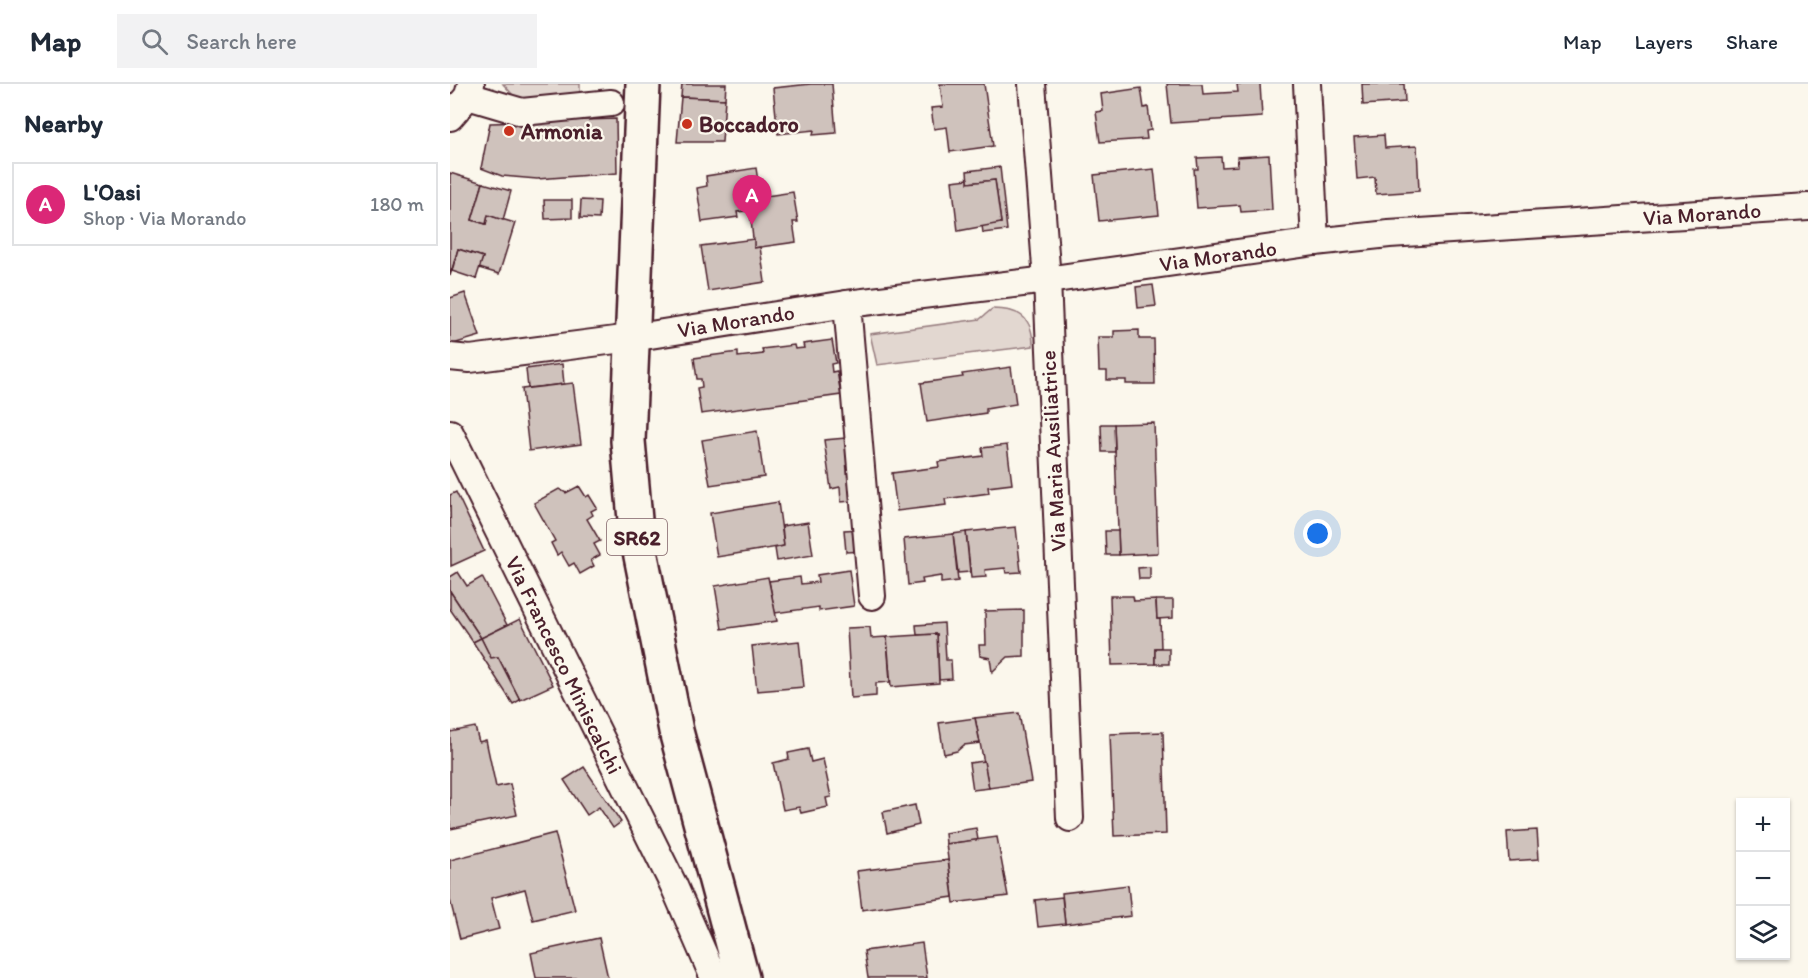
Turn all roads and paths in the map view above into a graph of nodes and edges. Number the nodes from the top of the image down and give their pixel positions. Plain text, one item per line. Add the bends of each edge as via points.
1 (643, 84) edge
2 (1032, 84) edge
3 (1307, 84) edge
4 (470, 90) edge
5 (610, 103) dead end
6 (450, 117) edge
7 (1808, 207) edge
8 (1315, 242) junction
9 (1047, 280) junction
10 (847, 304) junction
11 (631, 338) junction
12 (450, 357) edge
13 (450, 433) edge
14 (872, 596) dead end
15 (1070, 818) dead end
16 (679, 897) junction
17 (721, 900) junction
18 (714, 978) edge
19 (742, 978) edge

1 - 11 main road, SR62
2 - 9 street, Via Maria Ausiliatrice
3 - 8 street
4 - 5 street via 522,112
4 - 6 street
7 - 8 street, Via Morando
8 - 9 street, Via Morando
9 - 10 street, Via Morando
9 - 15 street, Via Maria Ausiliatrice
10 - 11 street, Via Morando
10 - 14 street
11 - 12 street, Via Morando via 470,359
11 - 17 main road, SR62 via 628,441 636,531 676,731
13 - 16 street, Via Francesco Miniscalchi
16 - 17 street via 702,904
16 - 18 street, Via Francesco Miniscalchi
17 - 19 main road, SR62

